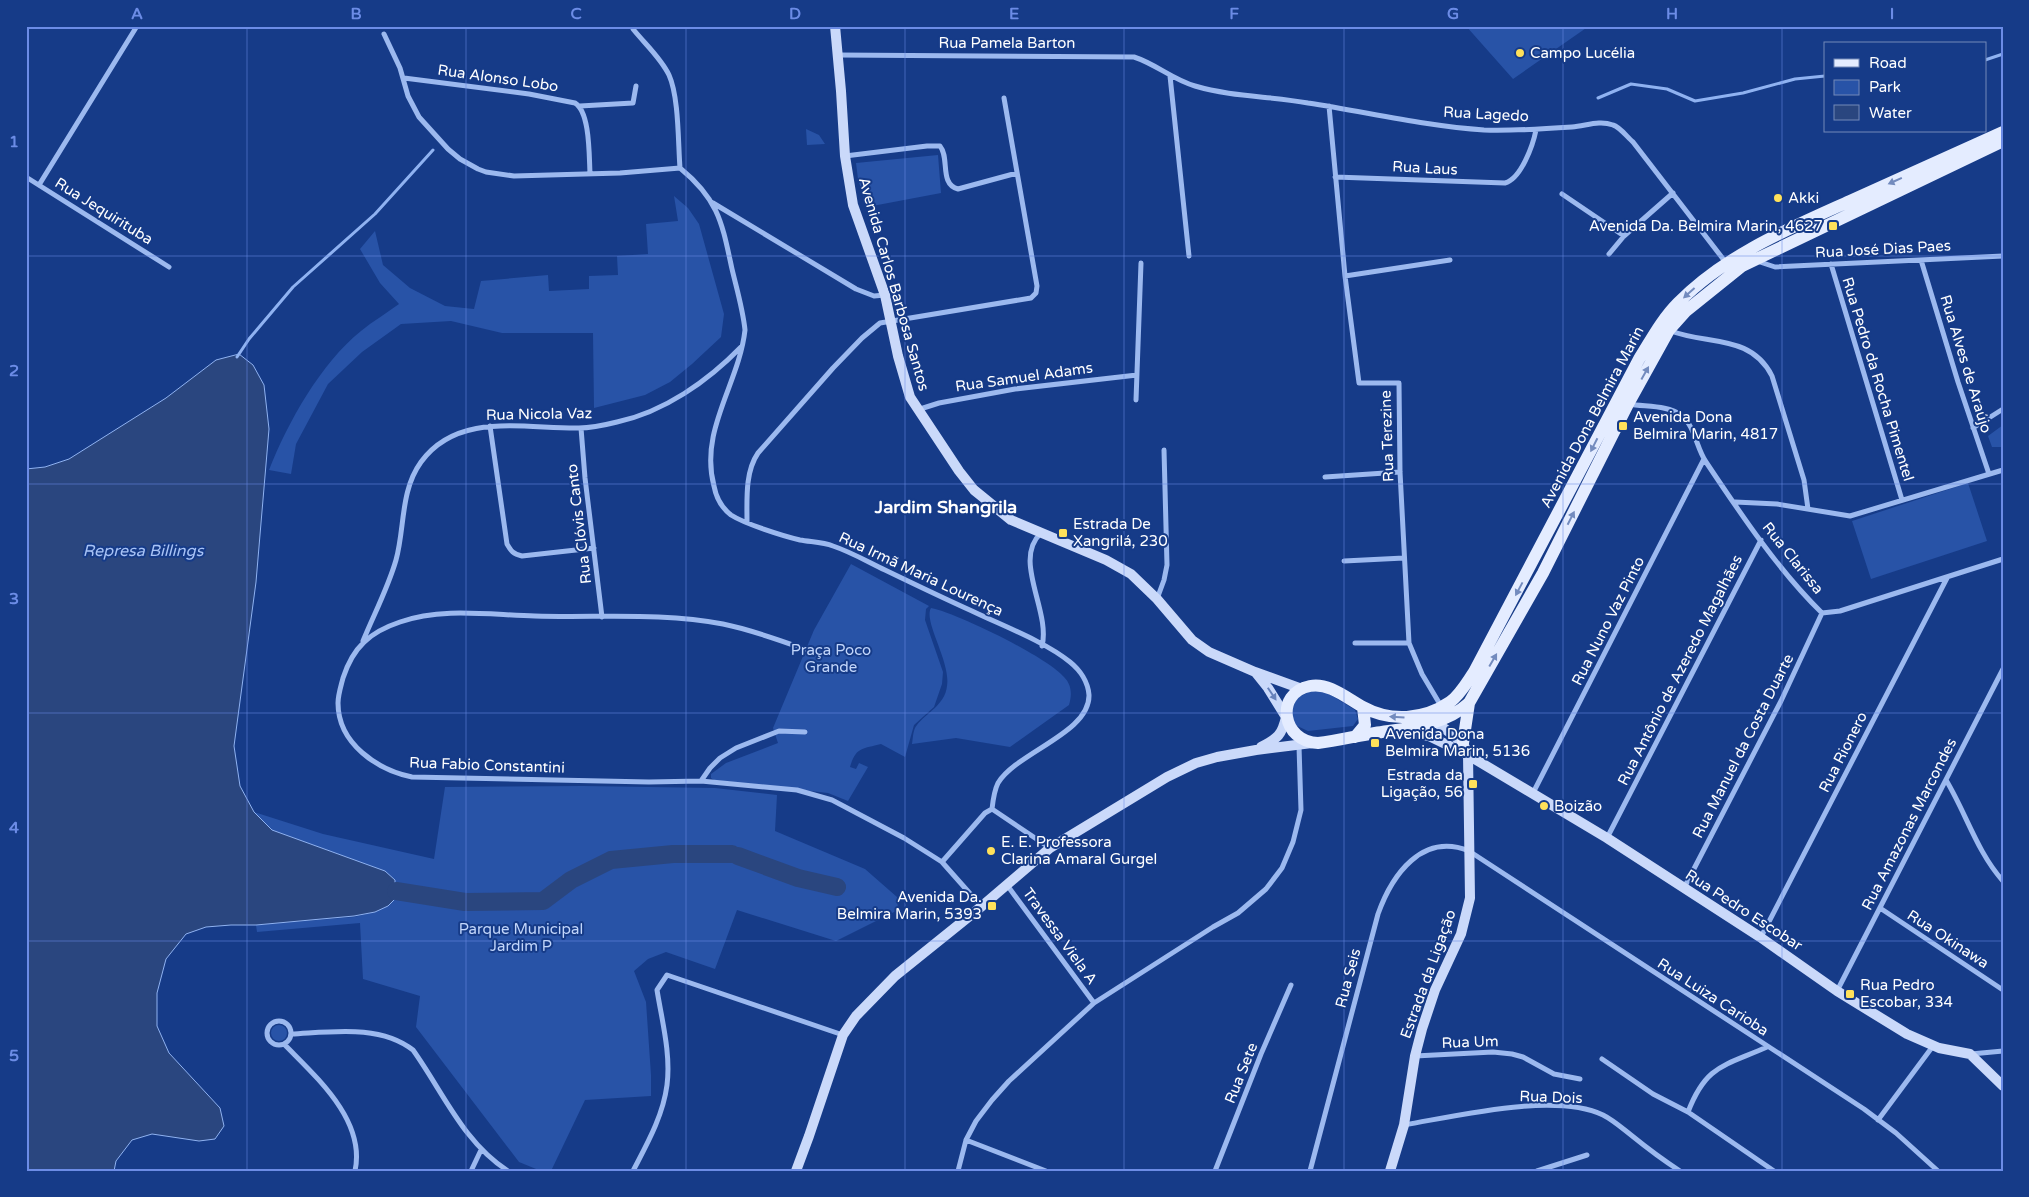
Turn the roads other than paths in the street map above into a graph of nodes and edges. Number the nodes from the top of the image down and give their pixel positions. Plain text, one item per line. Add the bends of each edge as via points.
1 (137, 26) edge
2 (835, 26) edge
3 (632, 27) edge
4 (384, 34) dead end
5 (838, 56) junction
6 (1170, 76) junction
7 (404, 78) junction
8 (636, 86) dead end
9 (1004, 98) dead end
10 (580, 106) junction
11 (1329, 106) junction
12 (1536, 130) junction
13 (2003, 132) edge
14 (2003, 141) edge
15 (845, 156) junction
16 (680, 168) junction
17 (590, 173) junction
18 (1017, 173) junction
19 (26, 177) edge
20 (1335, 177) junction
21 (39, 185) junction
22 (1673, 193) junction
23 (1562, 194) dead end
24 (712, 202) junction
25 (1624, 236) junction
26 (1609, 254) dead end
27 (1189, 256) dead end
28 (2003, 256) edge
29 (1759, 257) junction
30 (1450, 260) dead end
31 (1921, 260) junction
32 (1141, 263) dead end
33 (1831, 264) junction
34 (169, 267) dead end
35 (1730, 267) junction
36 (1345, 276) junction
37 (885, 295) junction
38 (890, 321) junction
39 (1664, 328) junction
40 (743, 345) junction
41 (1136, 375) junction
42 (1136, 400) dead end
43 (1622, 403) junction
44 (2003, 409) edge
45 (916, 410) junction
46 (490, 426) junction
47 (581, 428) junction
48 (1973, 428) junction
49 (1164, 450) dead end
50 (1704, 459) junction
51 (2003, 470) edge
52 (1400, 472) junction
53 (1989, 474) junction
54 (1325, 477) dead end
55 (1902, 500) junction
56 (1734, 502) junction
57 (1808, 509) junction
58 (747, 522) junction
59 (1041, 532) junction
60 (1762, 540) junction
61 (594, 548) junction
62 (1404, 558) junction
63 (2003, 559) edge
64 (1344, 561) dead end
65 (1947, 578) junction
66 (1158, 598) junction
67 (1822, 613) junction
68 (602, 617) junction
69 (363, 641) junction
70 (1355, 643) dead end
71 (1409, 643) junction
72 (1042, 646) junction
73 (810, 651) dead end
74 (2003, 669) edge
75 (1255, 672) junction
76 (1302, 689) junction
77 (1469, 702) junction
78 (1363, 707) junction
79 (1436, 713) junction
80 (1286, 716) junction
81 (1399, 731) junction
82 (805, 732) dead end
83 (1355, 737) junction
84 (1312, 743) junction
85 (1299, 746) junction
86 (1465, 749) junction
87 (1256, 750) junction
88 (1946, 780) junction
89 (701, 781) junction
90 (1533, 793) junction
91 (992, 809) junction
92 (1608, 838) junction
93 (1050, 848) junction
94 (1469, 851) junction
95 (942, 862) junction
96 (2003, 881) edge
97 (1007, 884) junction
98 (1684, 888) junction
99 (982, 906) junction
100 (1880, 908) junction
101 (1760, 937) junction
102 (1291, 985) dead end
103 (2003, 990) edge
104 (1838, 991) junction
105 (1094, 1003) junction
106 (291, 1034) junction
107 (843, 1035) junction
108 (284, 1044) junction
109 (1933, 1046) junction
110 (1767, 1047) junction
111 (2003, 1050) edge
112 (1970, 1054) junction
113 (1414, 1056) junction
114 (1602, 1058) dead end
115 (1580, 1079) dead end
116 (2003, 1086) edge
117 (1688, 1112) junction
118 (1878, 1120) junction
119 (1404, 1125) junction
120 (966, 1140) junction
121 (481, 1150) junction
122 (1587, 1155) dead end
123 (1936, 1170) edge
124 (355, 1171) edge
125 (471, 1171) edge
126 (508, 1171) edge
127 (633, 1171) edge
128 (796, 1171) edge
129 (958, 1171) edge
130 (1046, 1171) edge
131 (1215, 1171) edge
132 (1310, 1171) edge
133 (1390, 1171) edge
134 (1537, 1171) edge
135 (1680, 1171) edge
136 (1774, 1171) edge

1 - 21 street
2 - 5 main road, Avenida Carlos Barbosa Santos
3 - 16 street via 669,76 674,91
4 - 7 street
5 - 6 street, Rua Pamela Barton via 1120,56 1147,61
5 - 15 main road, Avenida Carlos Barbosa Santos
6 - 11 street, Rua Lagedo via 1219,92
6 - 27 street
7 - 10 street, Rua Alonso Lobo via 554,97
7 - 17 street via 408,96 419,117 467,164 486,172 514,176
8 - 10 street via 633,103
9 - 18 street
10 - 17 street via 585,119
11 - 12 street, Rua Lagedo via 1484,130
11 - 20 street, Rua Terezine
12 - 20 street, Rua Laus via 1528,153 1513,179 1499,184
12 - 22 street, Rua Lagedo via 1598,122 1615,125 1633,142
13 -> 29 main road, Avenida Dona Belmira Marin via 1782,232
14 - 29 main road, Avenida Dona Belmira Marin
15 - 18 street via 940,146 948,182 958,190
15 - 37 main road, Avenida Carlos Barbosa Santos via 853,205
16 - 17 street
16 - 24 street, Rua Irmã Maria Lourença
18 - 38 street via 1036,293 1031,298
19 - 21 street, Rua Jequirituba
20 - 36 street, Rua Terezine
21 - 34 street, Rua Jequirituba
22 - 25 street
22 - 35 street, Rua Lagedo
23 - 25 street
24 - 37 street via 856,289 874,296
24 - 40 street, Rua Irmã Maria Lourença via 727,239 744,320
25 - 26 street
28 - 31 street, Rua José Dias Paes
29 - 33 street, Rua José Dias Paes via 1775,267
29 - 35 main road, Avenida Dona Belmira Marin
30 - 36 street
31 - 33 street, Rua José Dias Paes
31 - 48 street, Rua Alves de Araújo
32 - 41 street
33 - 55 street, Rua Pedro da Rocha Pimentel
35 - 39 main road, Avenida Dona Belmira Marin
36 - 52 street, Rua Terezine via 1360,383 1399,382
37 - 38 main road, Avenida Carlos Barbosa Santos
38 - 45 main road, Avenida Carlos Barbosa Santos via 904,380
38 - 58 street via 880,323 862,338 758,453 749,477
39 - 43 main road, Avenida Dona Belmira Marin
39 - 57 street via 1738,346 1765,364 1772,376 1802,472
40 - 47 street, Rua Nicola Vaz via 694,386 666,404 619,422
40 - 58 street, Rua Irmã Maria Lourença via 716,421 711,471 721,504 731,514
41 - 42 street
41 - 45 street, Rua Samuel Adams via 980,394
43 - 50 street, Rua Clarissa via 1680,414 1688,421
77 -> 43 main road, Avenida Dona Belmira Marin via 1543,573
43 -> 79 main road, Avenida Dona Belmira Marin via 1474,672 1463,689
44 - 48 street
45 - 59 main road, Avenida Carlos Barbosa Santos via 974,490 1012,520
46 - 47 street, Rua Nicola Vaz
46 - 61 street via 510,551 522,556
46 - 69 street, Rua Nicola Vaz via 470,430 441,443 415,471 405,501 396,560
47 - 61 street, Rua Clóvis Canto
48 - 53 street, Rua Alves de Araújo
49 - 66 street via 1167,565
50 - 56 street, Rua Clarissa
50 - 90 street, Rua Nuno Vaz Pinto
51 - 53 street
52 - 54 street
52 - 62 street, Rua Terezine
53 - 55 street
55 - 57 street via 1850,516
56 - 57 street
56 - 60 street, Rua Clarissa
58 - 72 street, Rua Irmã Maria Lourença via 782,535 846,550
59 - 66 main road, Avenida Carlos Barbosa Santos via 1131,574
59 - 72 street via 1032,544 1030,559 1044,636
60 - 67 street, Rua Clarissa
60 - 92 street, Rua Antônio de Azeredo Magalhães
61 - 68 street, Rua Clóvis Canto
62 - 64 street
62 - 71 street, Rua Terezine
63 - 65 street, Rua Clarissa
65 - 67 street, Rua Clarissa via 1840,611
65 - 101 street, Rua Rionero
66 - 75 main road, Avenida Carlos Barbosa Santos via 1192,640 1209,652
67 - 98 street, Rua Manuel da Costa Duarte via 1781,701
68 - 69 street via 452,613 400,622
68 - 73 street via 656,617 722,624
69 - 89 street, Rua Fabio Constantini via 345,673 338,703 339,716 359,750 384,768 412,777
70 - 71 street
71 - 79 street, Rua Terezine
72 - 91 street, Rua Irmã Maria Lourença via 1070,662 1084,678 1088,692 1087,707 1075,723 1006,774 996,788
74 - 88 street, Rua Amazonas Marcondes
75 - 76 main road, Avenida Carlos Barbosa Santos
75 -> 80 main road, Avenida Carlos Barbosa Santos
76 - 78 main road, Avenida Dona Belmira Marin via 1322,686
76 - 80 main road, Avenida Dona Belmira Marin via 1289,702
77 - 79 main road, Avenida Dona Belmira Marin via 1460,711
77 - 86 main road via 1465,719
79 -> 78 main road, Avenida Dona Belmira Marin via 1396,718
78 - 83 main road via 1365,725
79 - 81 main road, Avenida Dona Belmira Marin
79 - 86 main road, Rua Pedro Escobar
80 - 84 main road via 1294,732
80 - 87 main road, Avenida Dona Belmira Marin via 1279,737
81 - 83 main road, Avenida Dona Belmira Marin
81 - 86 main road, Rua Pedro Escobar via 1429,736
82 - 89 street via 779,731 736,748 720,758
83 - 84 main road, Avenida Dona Belmira Marin
84 - 85 main road, Avenida Dona Belmira Marin
85 - 87 main road, Avenida Dona Belmira Marin
85 - 105 street via 1301,810 1282,868 1266,889 1238,913
86 - 90 main road, Rua Pedro Escobar
86 - 94 main road, Estrada da Ligação
87 - 93 main road, Avenida Dona Belmira Marin via 1196,763 1166,777
88 - 96 street via 1985,858
88 - 100 street, Rua Amazonas Marcondes
89 - 95 street, Rua Fabio Constantini via 790,789 824,797 904,838
90 - 92 main road, Rua Pedro Escobar
91 - 93 street
91 - 95 street
92 - 98 main road, Rua Pedro Escobar
93 - 97 main road, Avenida Dona Belmira Marin
94 - 110 street, Rua Luiza Carioba
94 - 113 main road, Estrada da Ligação via 1470,898 1466,917 1430,1005
94 - 132 street, Rua Seis via 1448,846 1422,853 1408,863 1386,893
95 - 99 street, Rua Fabio Constantini
97 - 99 main road, Avenida Dona Belmira Marin
97 - 105 street, Travessa Viela A
98 - 101 main road, Rua Pedro Escobar
99 - 107 main road, Avenida Dona Belmira Marin via 895,976 856,1016
100 - 103 street, Rua Okinawa
100 - 104 street, Rua Amazonas Marcondes
101 - 104 main road, Rua Pedro Escobar
102 - 131 street, Rua Sete
104 - 109 main road, Rua Pedro Escobar via 1907,1034
105 - 120 street via 1009,1081 976,1121
106 - 108 street
106 - 108 street via 289,1026 283,1022 269,1026 267,1034 270,1041
106 - 121 street via 361,1032 403,1042 413,1050
107 - 127 street via 667,975 657,990 668,1062 667,1086 656,1124
107 - 128 main road, Avenida Dona Belmira Marin
108 - 124 street via 347,1117 356,1142
109 - 112 main road, Rua Pedro Escobar
109 - 118 street
110 - 117 street via 1714,1070 1698,1088
110 - 118 street, Rua Luiza Carioba
111 - 112 street
112 - 116 main road
113 - 115 street, Rua Um via 1512,1054 1554,1074
113 - 119 main road, Estrada da Ligação
114 - 117 street via 1653,1094
117 - 136 street
118 - 123 street, Rua Luiza Carioba
119 - 133 main road, Estrada da Ligação
119 - 135 street, Rua Dois via 1515,1107 1577,1108 1605,1116
120 - 129 street
120 - 130 street
121 - 125 street
121 - 126 street
122 - 134 street

